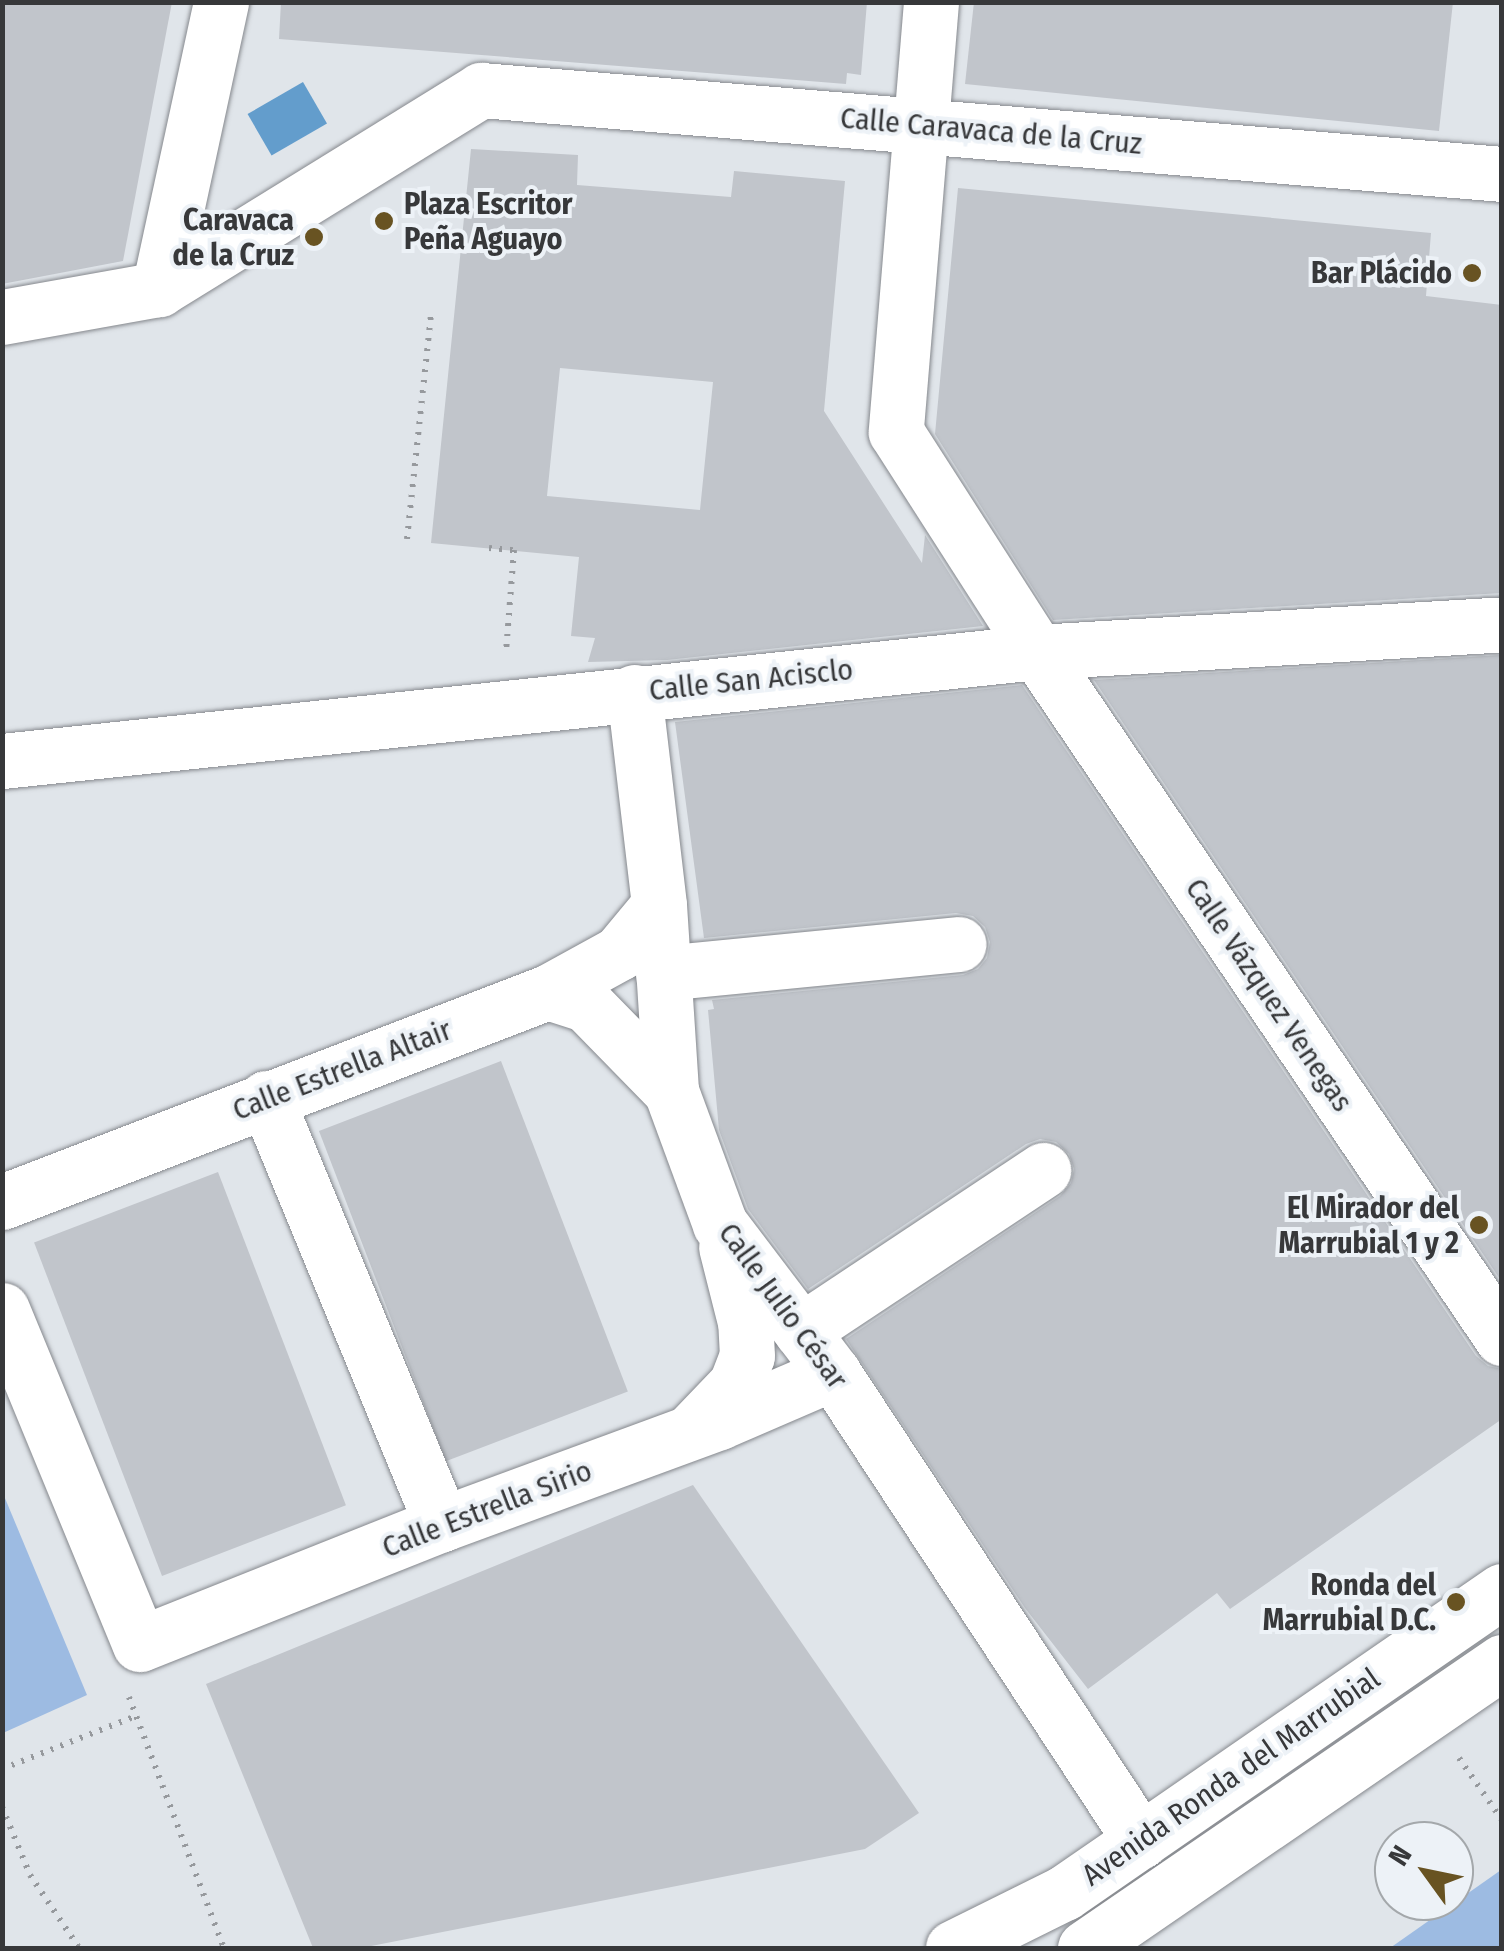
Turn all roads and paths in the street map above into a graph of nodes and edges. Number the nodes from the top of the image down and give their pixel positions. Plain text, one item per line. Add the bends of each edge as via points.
1 (221, 2) edge
2 (932, 2) edge
3 (920, 125) junction
4 (1502, 174) edge
5 (160, 288) junction
6 (431, 314) dead end
7 (2, 317) edge
8 (407, 539) dead end
9 (489, 548) dead end
10 (1502, 624) edge
11 (1037, 652) junction
12 (634, 692) junction
13 (502, 707) junction
14 (2, 761) edge
15 (659, 905) junction
16 (959, 944) dead end
17 (663, 973) junction
18 (548, 992) junction
19 (672, 1091) junction
20 (266, 1098) junction
21 (1044, 1170) dead end
22 (2, 1202) edge
23 (720, 1224) junction
24 (2, 1310) edge
25 (1502, 1338) edge
26 (817, 1352) junction
27 (690, 1432) junction
28 (442, 1524) junction
29 (1502, 1590) edge
30 (1502, 1662) edge
31 (132, 1664) junction
32 (136, 1716) junction
33 (1453, 1749) dead end
34 (2, 1769) edge
35 (2, 1806) edge
36 (1502, 1820) edge
37 (1142, 1841) junction
38 (80, 1948) edge
39 (224, 1948) edge
40 (953, 1948) edge
41 (1085, 1948) edge

1 - 5 street
2 - 3 street, Calle Vázquez Venegas
3 - 4 street, Calle Caravaca de la Cruz
3 - 5 street, Calle Caravaca de la Cruz via 481,90
3 - 11 street, Calle Vázquez Venegas via 896,432
5 - 7 street
6 - 8 path
9 - 13 path via 514,550
10 - 11 street, Calle San Acisclo
11 - 12 street, Calle San Acisclo
11 - 25 street, Calle Vázquez Venegas
12 - 13 street, Calle San Acisclo
12 - 15 street, Calle Julio César
13 - 14 street, Calle San Acisclo
15 - 17 street, Calle Julio César
15 - 18 street, Calle Estrella Altair via 619,953
16 - 17 street
17 - 19 street, Calle Julio César
18 - 19 street via 586,1004
18 - 20 street, Calle Estrella Altair
19 - 23 street, Calle Julio César
20 - 22 street, Calle Estrella Altair
20 - 28 street
21 - 26 street, Calle Estrella Sirio
23 - 26 street, Calle Julio César
23 - 27 street via 746,1322 747,1356 736,1384
24 - 31 street
26 - 27 street, Calle Estrella Sirio
26 - 37 street, Calle Julio César
27 - 28 street, Calle Estrella Sirio
28 - 31 street, Calle Estrella Sirio
29 - 37 street, Avenida Ronda del Marrubial
30 - 41 street, Avenida Ronda del Marrubial
31 - 32 path
32 - 34 path
32 - 39 path
33 - 36 path
35 - 38 path via 30,1874
37 - 40 street, Avenida Ronda del Marrubial via 1064,1893

